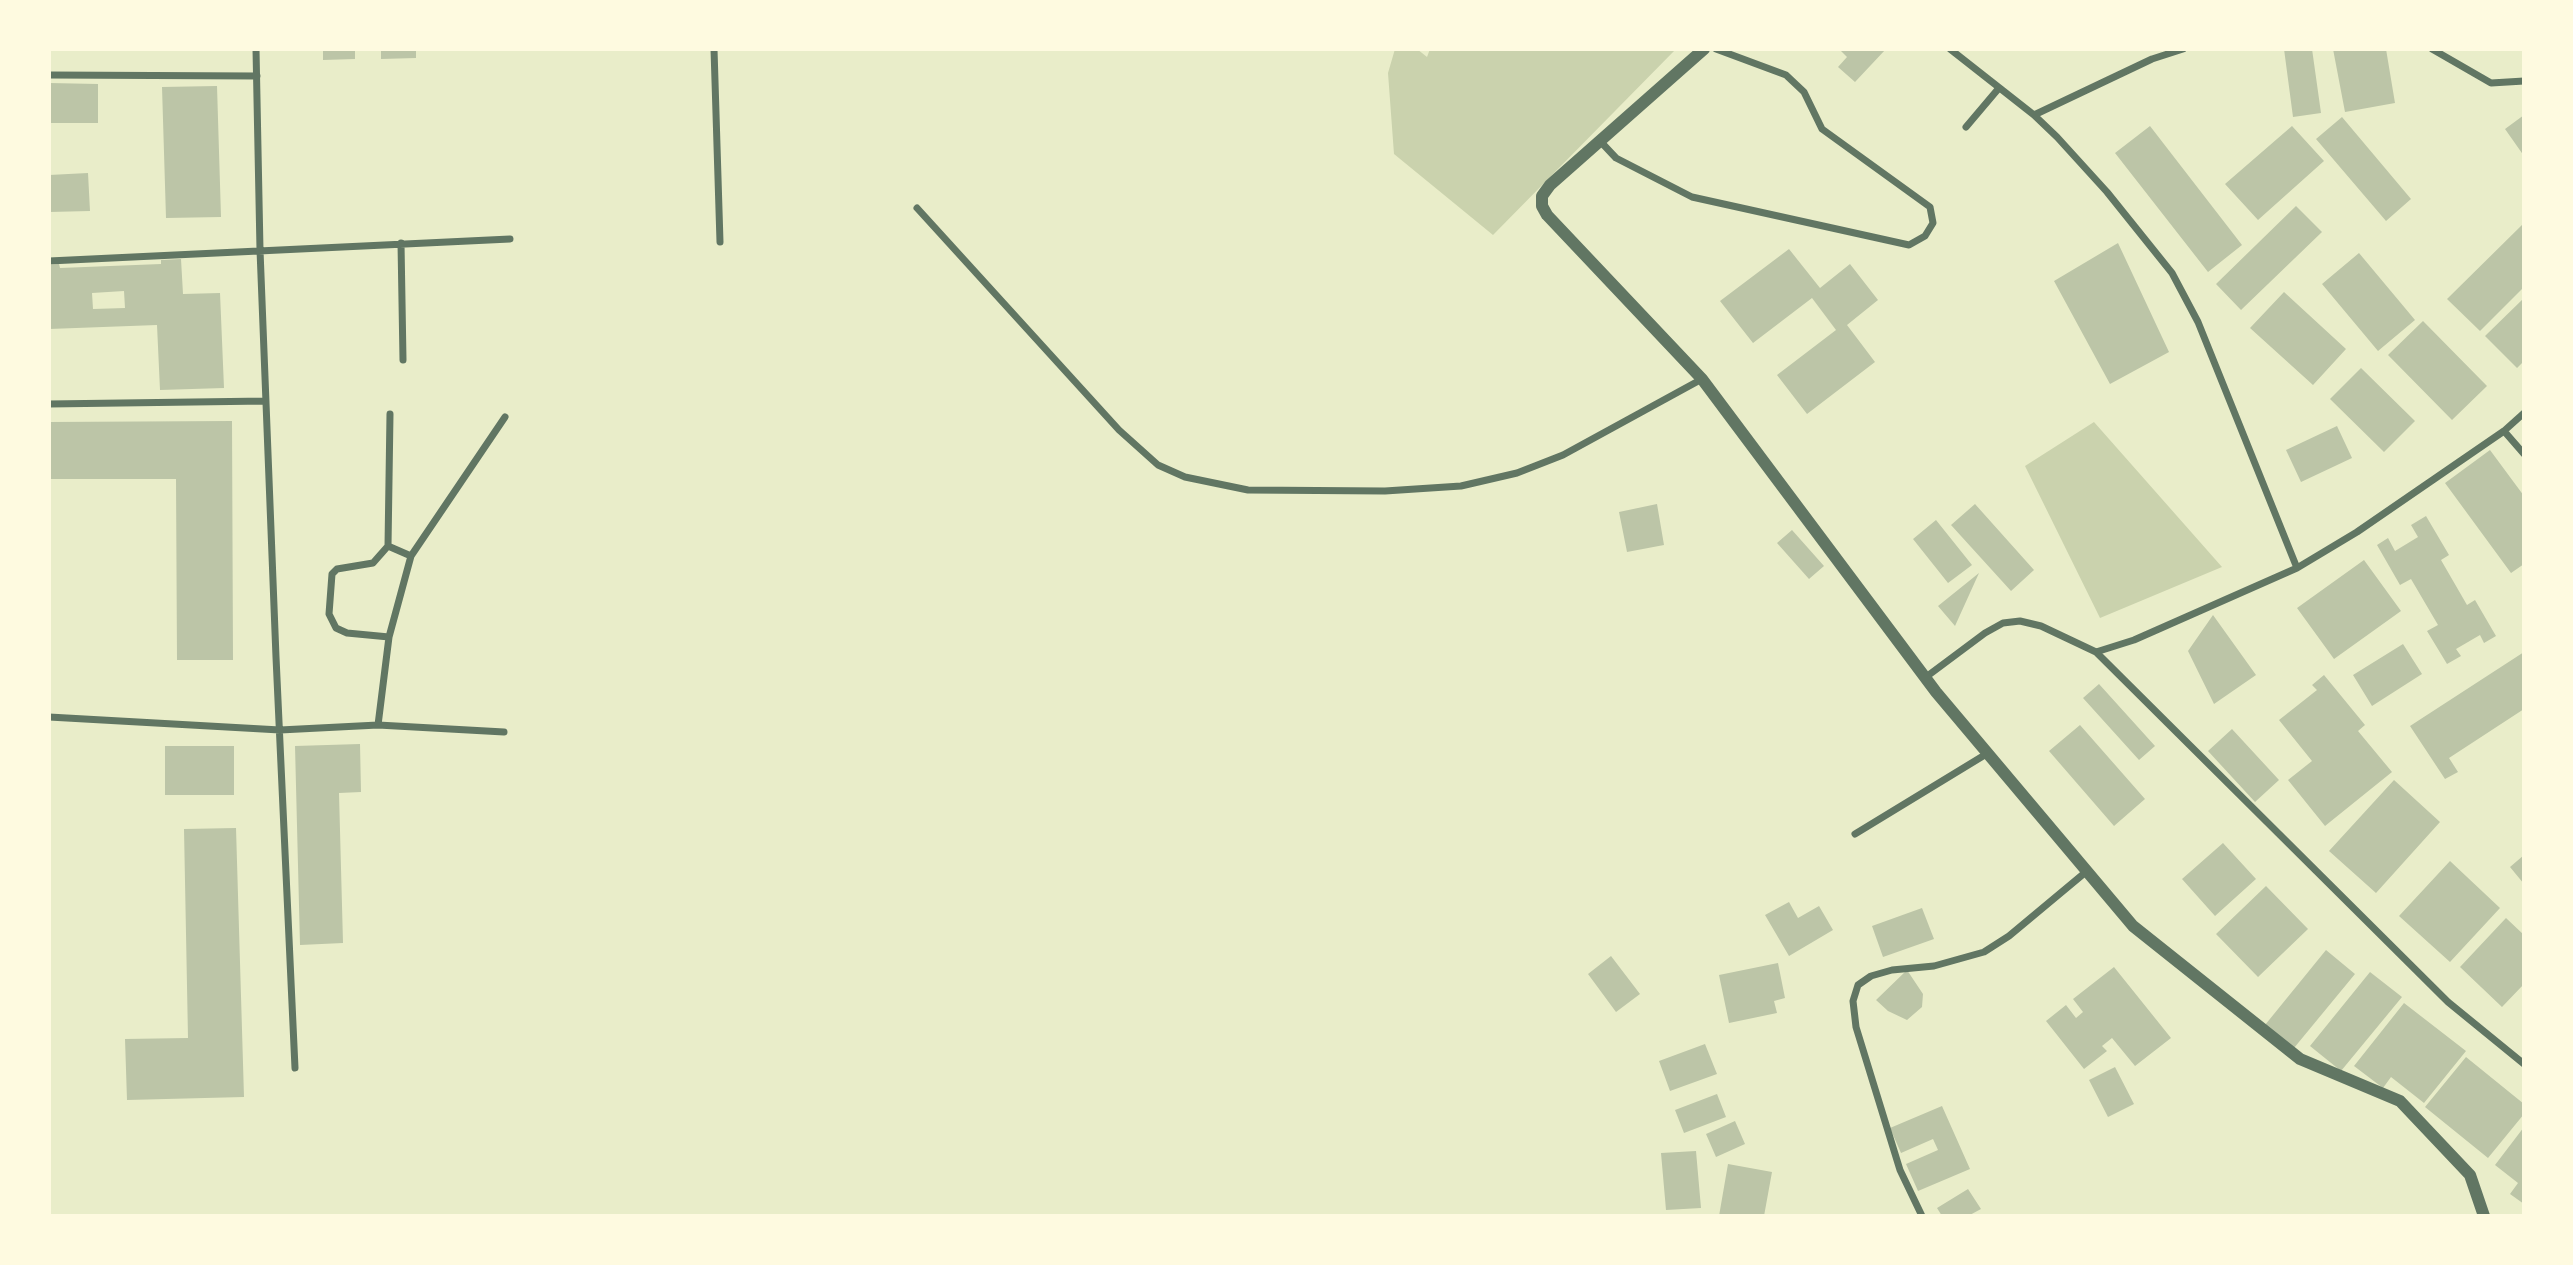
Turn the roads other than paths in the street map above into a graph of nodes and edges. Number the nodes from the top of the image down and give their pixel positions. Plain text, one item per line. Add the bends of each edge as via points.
1 (256, 49) edge
2 (714, 49) edge
3 (1704, 49) edge
4 (1716, 49) edge
5 (1950, 49) edge
6 (2183, 49) edge
7 (2432, 49) edge
8 (49, 75) edge
9 (257, 76) junction
10 (2524, 81) edge
11 (1999, 88) junction
12 (2034, 116) junction
13 (1966, 127) dead end
14 (1600, 141) junction
15 (917, 208) dead end
16 (510, 239) dead end
17 (720, 242) dead end
18 (401, 243) junction
19 (260, 250) junction
20 (49, 261) edge
21 (403, 360) dead end
22 (1702, 379) junction
23 (266, 401) junction
24 (49, 404) edge
25 (2524, 412) edge
26 (390, 414) dead end
27 (505, 417) dead end
28 (2504, 431) junction
29 (2524, 454) edge
30 (2457, 463) junction
31 (388, 546) junction
32 (411, 556) junction
33 (2297, 568) junction
34 (389, 637) junction
35 (2096, 652) junction
36 (1926, 677) junction
37 (49, 717) edge
38 (378, 725) junction
39 (280, 730) junction
40 (503, 732) dead end
41 (1988, 752) junction
42 (1855, 834) dead end
43 (2087, 870) junction
44 (2524, 1064) edge
45 (295, 1068) dead end
46 (1922, 1216) edge
47 (2484, 1216) edge

1 - 9 street
2 - 17 street
3 - 14 street
4 - 14 street via 1786,75 1804,92 1822,129 1930,208 1933,223 1925,236 1909,245 1692,197 1616,158
5 - 11 street
6 - 12 street via 2152,59
7 - 10 street via 2491,83
8 - 9 street
9 - 19 street
11 - 12 street
11 - 13 street
12 - 33 street via 2107,192 2172,272 2198,322
14 - 22 street via 1550,185 1542,196 1542,206
15 - 22 street via 1119,430 1158,465 1185,477 1248,489 1385,492 1461,486 1517,473 1563,455
16 - 18 street
18 - 19 street
18 - 21 street
19 - 20 street
19 - 23 street
22 - 36 street
23 - 24 street
23 - 39 street
25 - 28 street
25 - 30 street
26 - 31 street
27 - 32 street
28 - 29 street
28 - 30 street
30 - 33 street
31 - 32 street
31 - 34 street via 373,563 337,569 332,574 329,614 336,628 347,633
32 - 34 street
33 - 35 street via 2134,640
34 - 38 street
35 - 36 street via 2041,626 2003,623
35 - 44 street via 2448,1002
36 - 41 street
37 - 39 street
38 - 39 street
38 - 40 street
39 - 45 street
41 - 42 street
41 - 43 street
43 - 46 street via 1984,952 1934,966 1881,973 1858,985 1853,1001 1856,1027 1900,1170
43 - 47 street via 2133,926 2300,1059 2400,1101 2470,1175

